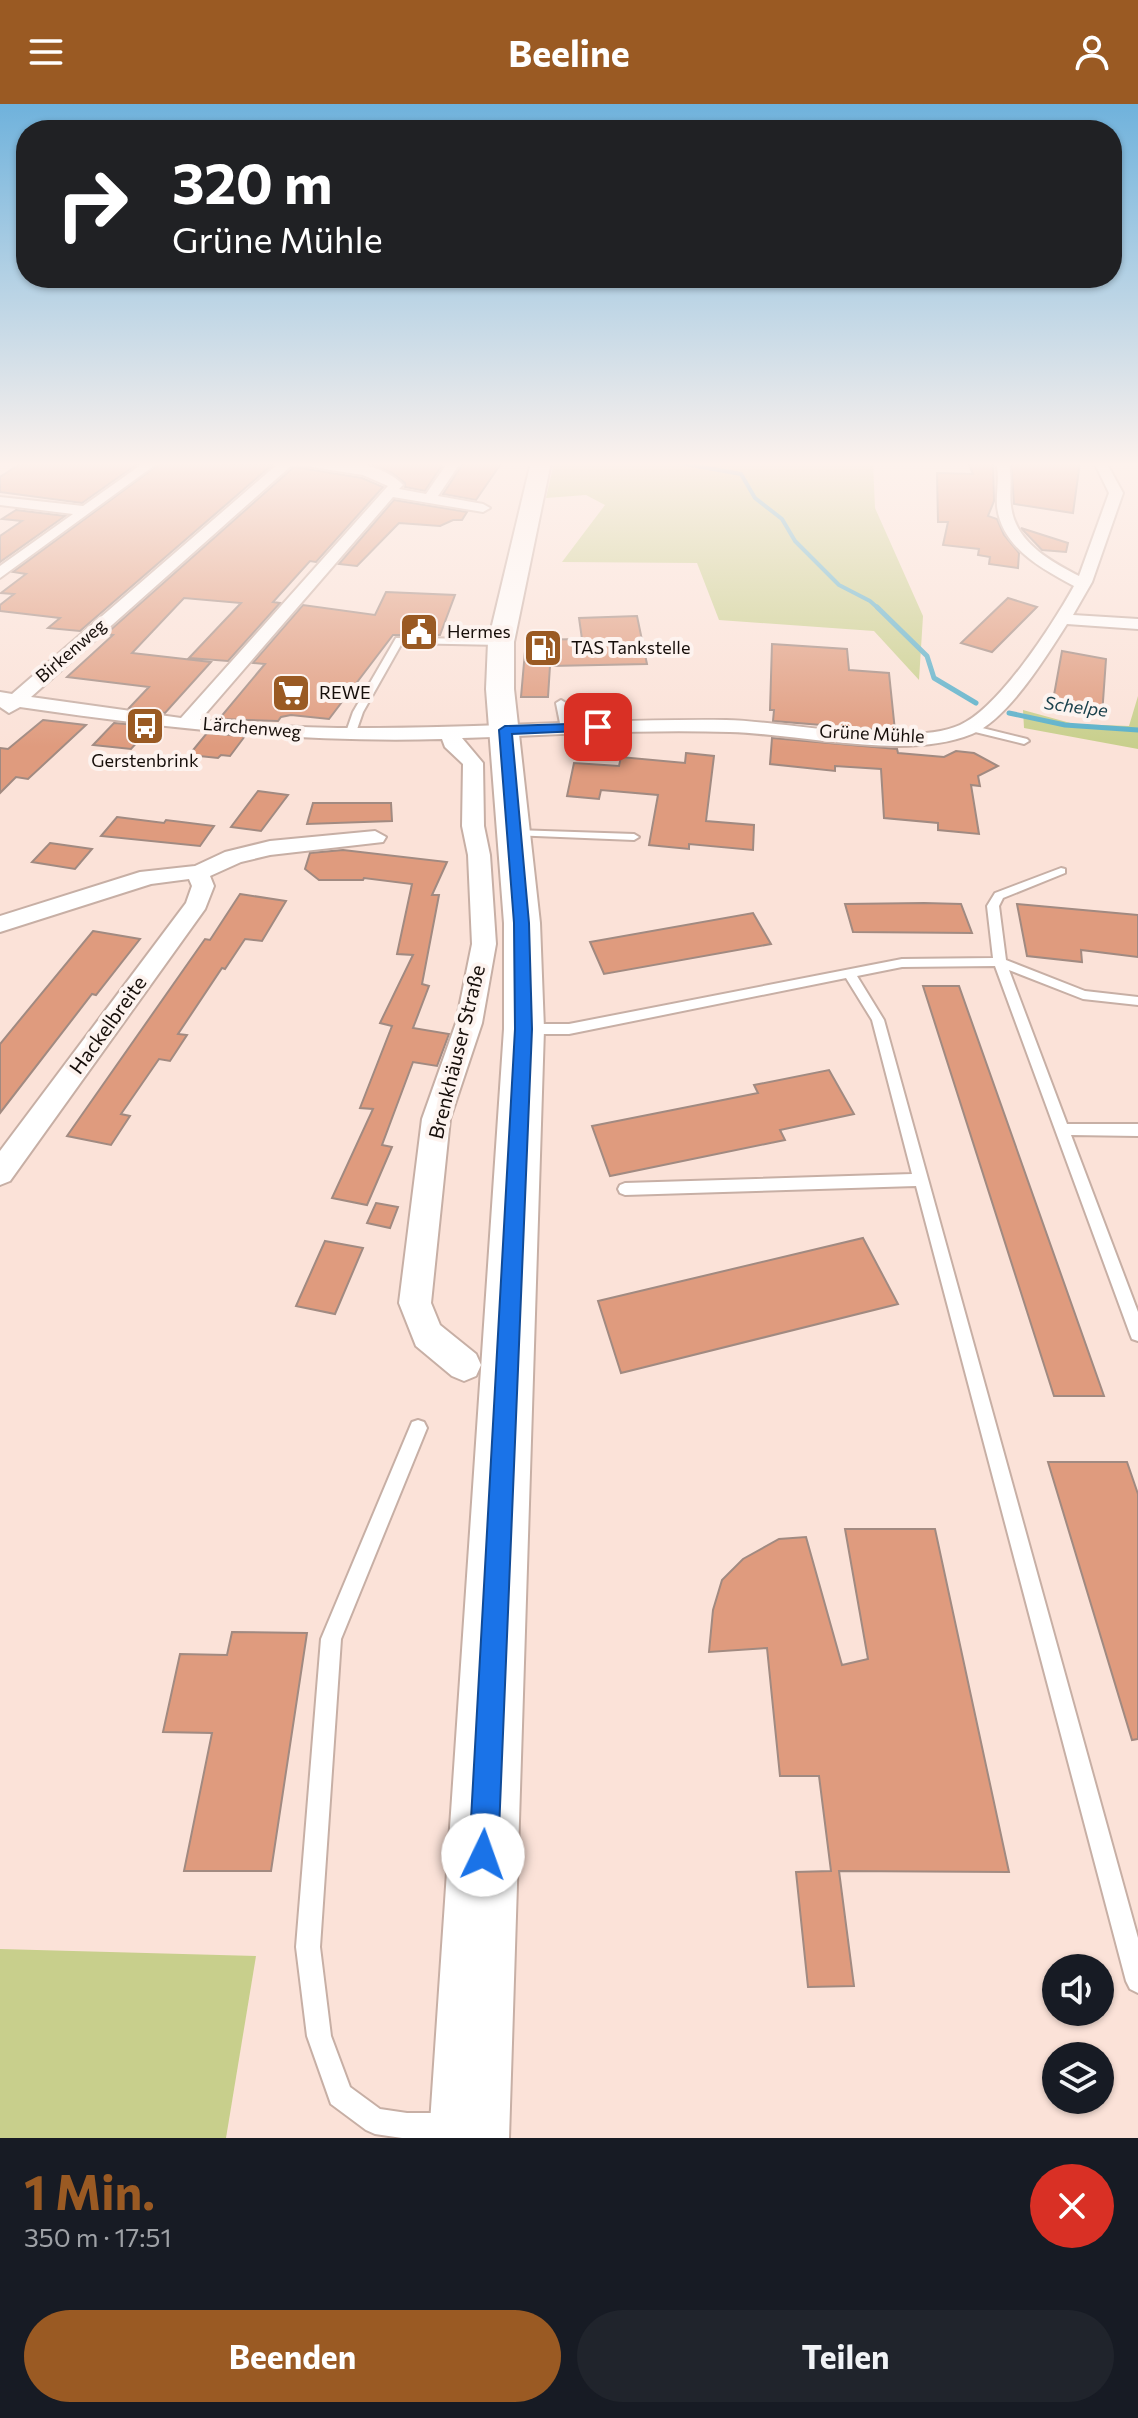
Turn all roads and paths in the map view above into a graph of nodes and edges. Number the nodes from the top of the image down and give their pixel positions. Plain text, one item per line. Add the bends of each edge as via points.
1 (22, 557) edge
2 (176, 557) edge
3 (333, 557) edge
4 (520, 557) edge
5 (1037, 557) edge
6 (1092, 557) edge
7 (0, 573) edge
8 (1082, 584) junction
9 (1063, 619) junction
10 (1138, 624) edge
11 (501, 642) junction
12 (8, 699) edge
13 (561, 703) dead end
14 (0, 716) edge
15 (188, 722) junction
16 (566, 728) junction
17 (970, 728) junction
18 (505, 730) junction
19 (452, 732) junction
20 (350, 735) junction
21 (1024, 741) dead end
22 (515, 833) junction
23 (375, 837) dead end
24 (634, 837) dead end
25 (1061, 871) dead end
26 (198, 873) junction
27 (0, 924) edge
28 (1000, 962) junction
29 (850, 975) junction
30 (1138, 1001) edge
31 (524, 1029) junction
32 (1062, 1129) junction
33 (1138, 1130) edge
34 (0, 1173) edge
35 (921, 1180) junction
36 (625, 1189) dead end
37 (1133, 1310) edge
38 (1138, 1334) edge
39 (485, 1371) junction
40 (418, 1428) dead end
41 (1138, 1981) edge
42 (470, 2132) edge

1 - 7 street
2 - 12 street, Birkenweg
3 - 15 street
4 - 11 main road
5 - 8 street
6 - 8 street
8 - 9 street
9 - 10 street
9 - 17 street via 1001,699
11 - 18 main road
11 - 20 lane via 399,640
12 - 14 street, Birkenweg
12 - 15 street, Lärchenweg
13 - 16 lane
15 - 20 street, Lärchenweg
16 - 17 street, Grüne Mühle via 734,726 912,739
16 - 18 street, Grüne Mühle
17 - 21 lane
18 - 19 street, Lärchenweg
18 - 22 main road
19 - 20 street, Lärchenweg
19 - 39 street, Brenkhäuser Straße via 452,743 473,763 484,944 469,1023 436,1119 415,1303 428,1335
22 - 24 lane
22 - 31 main road
23 - 26 street via 270,848
25 - 28 lane via 999,896 993,906
26 - 27 street via 148,877
26 - 34 street, Hackelbreite via 203,886 197,904
28 - 29 lane via 902,963
28 - 30 lane via 1083,995
28 - 32 lane
29 - 31 lane via 569,1029
29 - 35 lane via 878,1020
31 - 39 main road
32 - 33 lane
32 - 37 lane
35 - 36 lane
35 - 41 lane
37 - 38 lane
39 - 42 main road
40 - 42 lane via 331,1639 308,1947 319,2036 340,2095 375,2121

